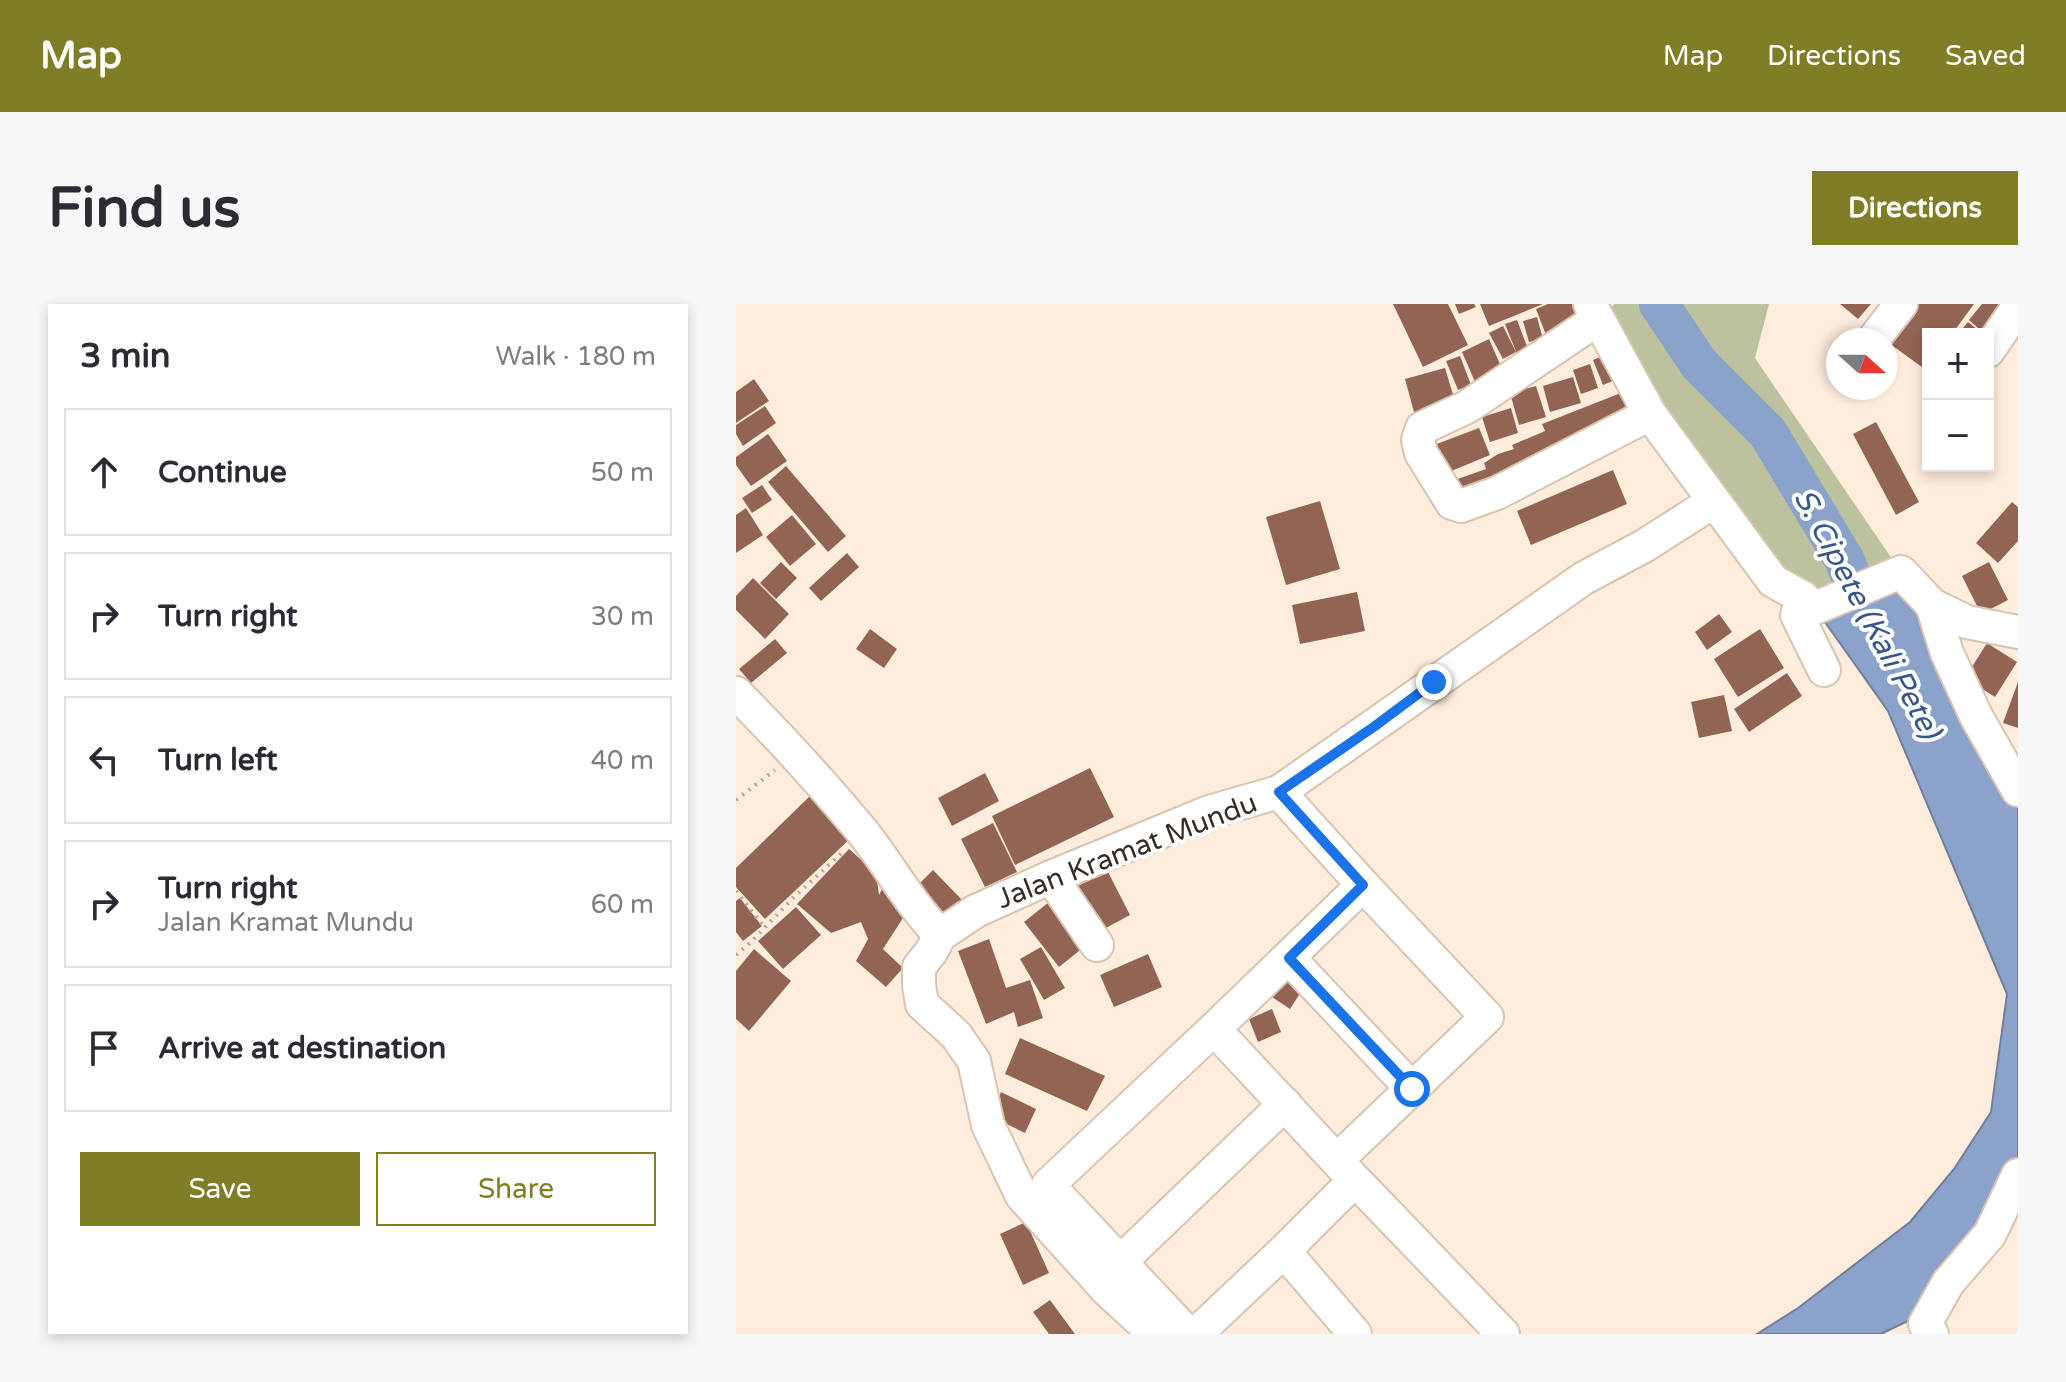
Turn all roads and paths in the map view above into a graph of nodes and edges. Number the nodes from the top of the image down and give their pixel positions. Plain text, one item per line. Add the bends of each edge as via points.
1 (1901, 304) edge
2 (2018, 307) edge
3 (1594, 312) edge
4 (1882, 328) edge
5 (1994, 342) edge
6 (1650, 414) junction
7 (1713, 502) junction
8 (1808, 603) junction
9 (1932, 605) junction
10 (2018, 632) edge
11 (1824, 670) dead end
12 (736, 693) edge
13 (796, 754) junction
14 (2018, 790) edge
15 (1279, 792) junction
16 (736, 800) edge
17 (864, 833) junction
18 (1051, 877) junction
19 (1363, 885) junction
20 (736, 891) edge
21 (765, 928) junction
22 (940, 935) junction
23 (1097, 945) dead end
24 (736, 955) edge
25 (1289, 958) junction
26 (1214, 1029) junction
27 (1412, 1089) junction
28 (1285, 1104) junction
29 (1346, 1170) junction
30 (2018, 1175) edge
31 (1284, 1251) junction
32 (1120, 1262) junction
33 (1198, 1333) edge
34 (1155, 1334) edge
35 (1355, 1334) edge
36 (1503, 1334) edge
37 (1932, 1334) edge

1 - 4 street
2 - 5 street
3 - 6 street
3 - 6 street via 1467,407 1422,428 1421,453 1452,503 1461,506 1497,493
6 - 7 street
7 - 8 street via 1773,581
7 - 15 street, Jalan Kramat Mundu via 1584,578
8 - 9 street via 1901,572
8 - 11 street via 1797,615
9 - 10 street via 1967,622
9 - 14 street via 1976,716
12 - 13 street
13 - 16 path
13 - 17 street
15 - 18 street, Jalan Kramat Mundu via 1209,812
15 - 19 street
17 - 21 path
17 - 22 street
18 - 22 street, Jalan Kramat Mundu via 976,911
18 - 23 street
19 - 25 street
19 - 27 street via 1487,1017
20 - 21 path
21 - 24 path
22 - 34 street via 919,967 922,1004 956,1035 974,1061 988,1125 1022,1196 1108,1291
25 - 26 street
25 - 27 street
26 - 28 street
26 - 32 street via 1048,1185
27 - 29 street
28 - 29 street
28 - 32 street
29 - 31 street
29 - 36 street
30 - 37 street via 1990,1234 1948,1283 1925,1324
31 - 33 street
31 - 35 street
32 - 33 street

